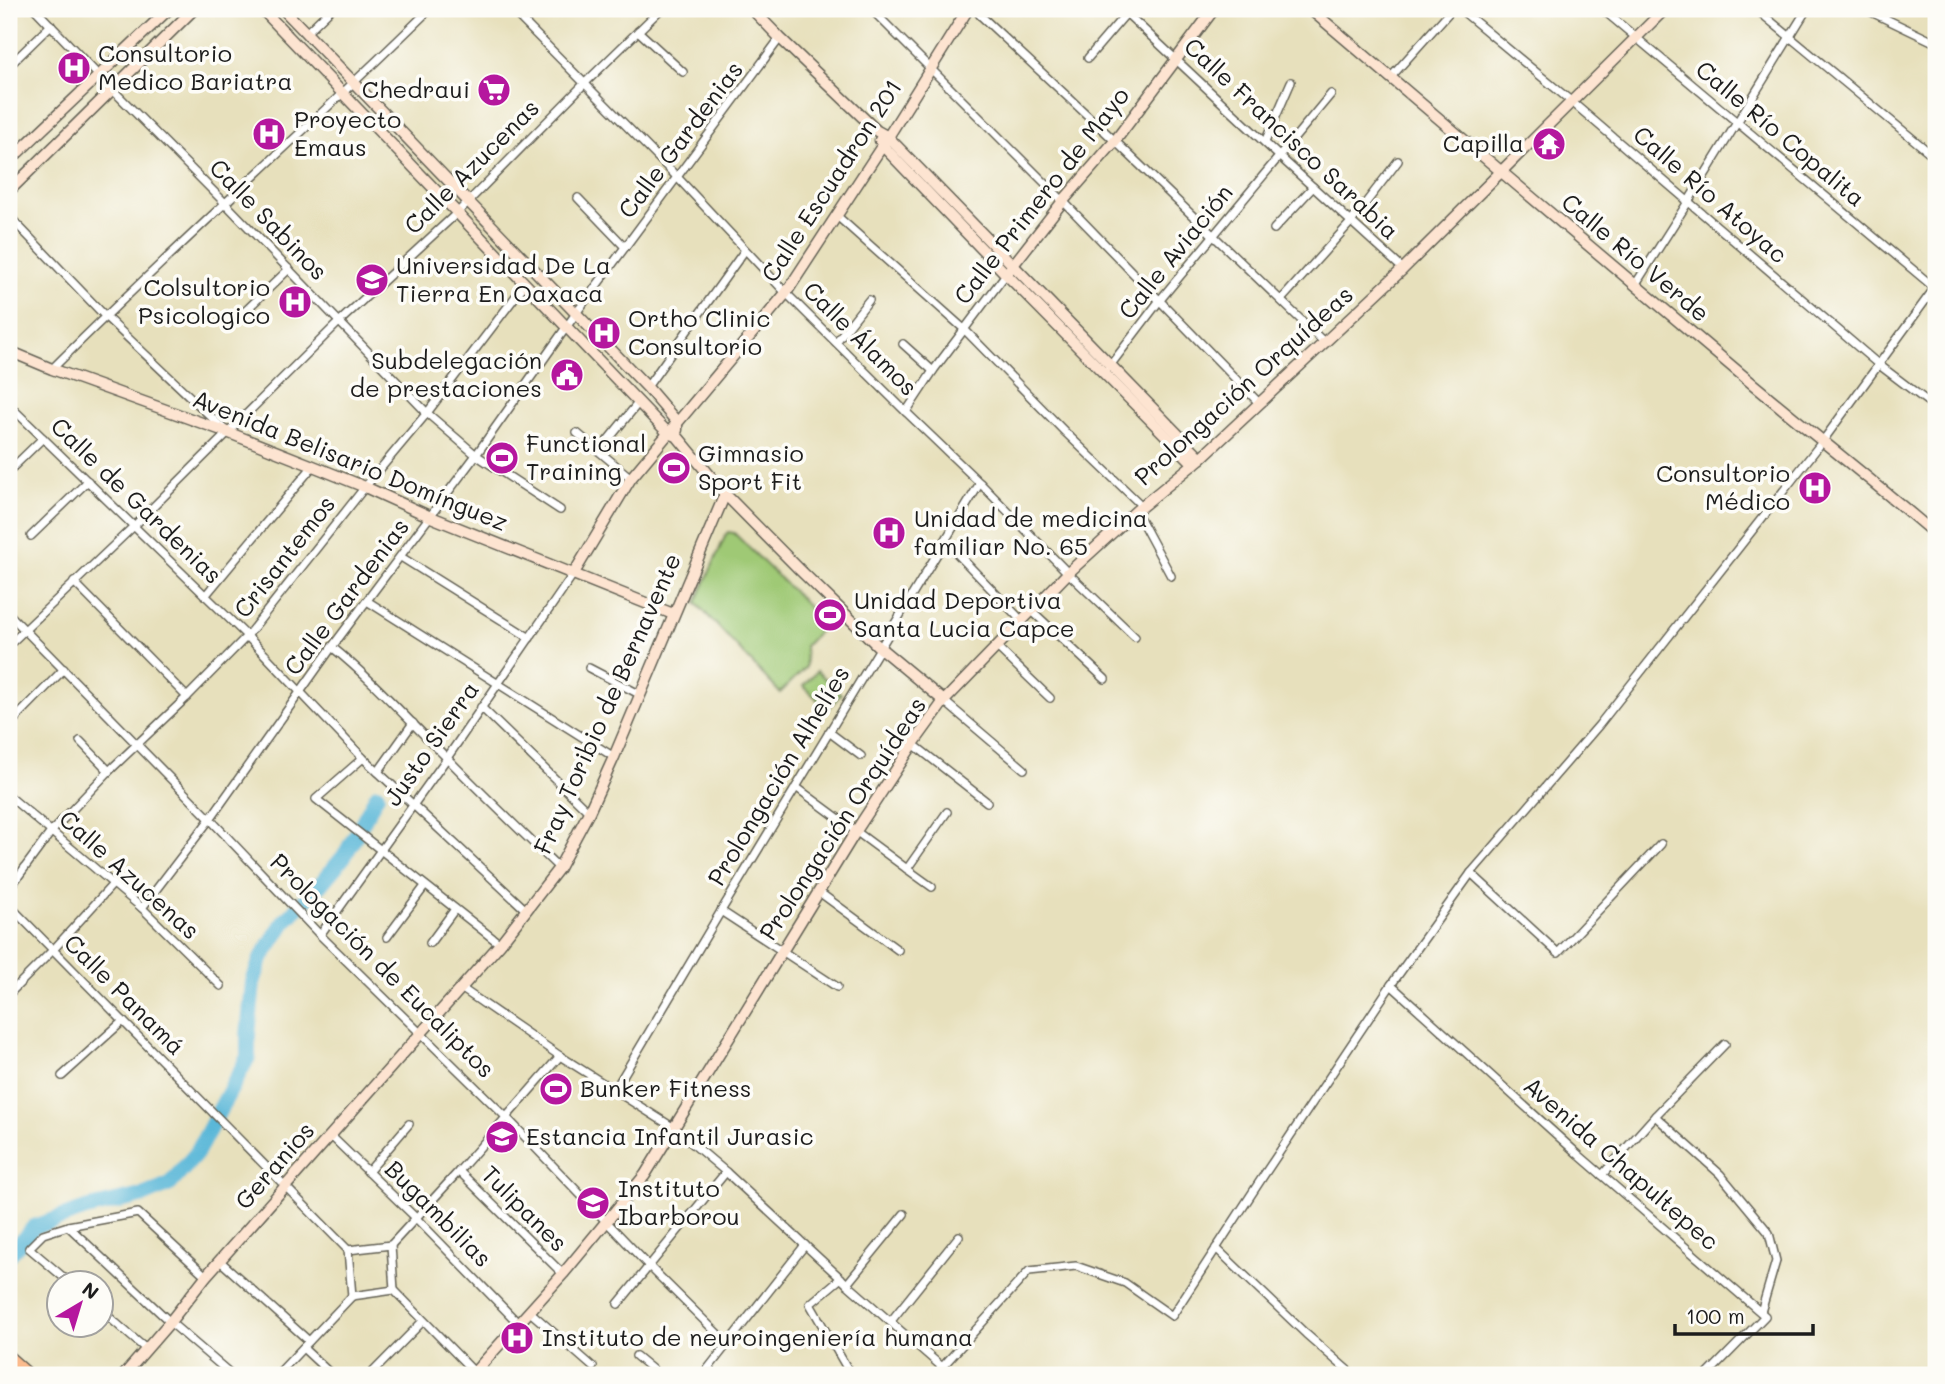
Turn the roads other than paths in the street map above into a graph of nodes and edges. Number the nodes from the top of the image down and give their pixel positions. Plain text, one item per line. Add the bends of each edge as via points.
1 (35, 9) edge
2 (169, 9) edge
3 (194, 9) edge
4 (262, 9) edge
5 (283, 9) edge
6 (331, 9) edge
7 (430, 9) edge
8 (511, 9) edge
9 (661, 9) edge
10 (752, 9) edge
11 (871, 9) edge
12 (968, 9) edge
13 (976, 9) edge
14 (1214, 9) edge
15 (1310, 9) edge
16 (1452, 9) edge
17 (1460, 9) edge
18 (1602, 9) edge
19 (1665, 9) edge
20 (1756, 9) edge
21 (1807, 9) edge
22 (1865, 9) edge
23 (1126, 10) edge
24 (51, 25) junction
25 (638, 31) junction
26 (306, 33) junction
27 (1789, 37) junction
28 (780, 38) junction
29 (1636, 39) junction
30 (1936, 43) edge
31 (1088, 58) dead end
32 (1176, 60) junction
33 (9, 66) edge
34 (930, 70) junction
35 (683, 72) dead end
36 (99, 76) junction
37 (1391, 77) junction
38 (585, 82) junction
39 (1291, 82) dead end
40 (355, 83) junction
41 (114, 90) junction
42 (343, 94) junction
43 (1331, 94) dead end
44 (1572, 102) junction
45 (1737, 122) junction
46 (885, 141) junction
47 (1115, 141) junction
48 (1265, 142) junction
49 (1279, 156) junction
50 (1936, 158) edge
51 (9, 161) edge
52 (1398, 161) dead end
53 (1502, 172) junction
54 (677, 177) junction
55 (1313, 187) junction
56 (9, 191) edge
57 (578, 198) dead end
58 (468, 201) junction
59 (1063, 201) junction
60 (1688, 202) junction
61 (225, 203) junction
62 (457, 213) junction
63 (836, 215) junction
64 (9, 216) edge
65 (1351, 222) junction
66 (1274, 229) dead end
67 (1214, 236) junction
68 (625, 247) junction
69 (745, 250) junction
70 (289, 269) junction
71 (1009, 269) junction
72 (1404, 269) junction
73 (525, 284) junction
74 (1635, 285) junction
75 (1936, 287) edge
76 (786, 293) junction
77 (869, 300) dead end
78 (1160, 300) junction
79 (1281, 300) junction
80 (577, 312) junction
81 (105, 316) junction
82 (238, 318) dead end
83 (340, 321) junction
84 (567, 325) junction
85 (964, 329) junction
86 (836, 342) junction
87 (1325, 343) junction
88 (903, 344) dead end
89 (9, 351) edge
90 (1878, 364) junction
91 (52, 369) junction
92 (1107, 369) junction
93 (933, 371) junction
94 (648, 387) junction
95 (639, 402) junction
96 (1260, 404) junction
97 (9, 405) edge
98 (1936, 408) edge
99 (906, 412) junction
100 (427, 413) junction
101 (677, 422) junction
102 (227, 432) junction
103 (577, 433) dead end
104 (673, 434) junction
105 (43, 438) junction
106 (1822, 442) junction
107 (599, 451) junction
108 (476, 455) junction
109 (1198, 461) junction
110 (313, 466) junction
111 (9, 471) edge
112 (631, 478) junction
113 (88, 481) junction
114 (980, 482) junction
115 (365, 486) junction
116 (725, 494) junction
117 (1139, 508) junction
118 (560, 510) dead end
119 (431, 517) junction
120 (134, 526) junction
121 (31, 536) dead end
122 (1936, 536) edge
123 (945, 541) junction
124 (401, 557) junction
125 (574, 573) junction
126 (1068, 573) junction
127 (1171, 576) dead end
128 (74, 582) junction
129 (205, 596) junction
130 (367, 601) junction
131 (1031, 610) junction
132 (9, 614) edge
133 (673, 614) junction
134 (1021, 620) junction
135 (24, 629) junction
136 (247, 636) junction
137 (1136, 637) dead end
138 (530, 638) junction
139 (9, 645) edge
140 (996, 646) junction
141 (332, 647) junction
142 (879, 647) junction
143 (589, 668) dead end
144 (64, 669) junction
145 (1105, 679) dead end
146 (498, 684) junction
147 (300, 692) junction
148 (641, 695) junction
149 (187, 697) junction
150 (1050, 698) dead end
151 (944, 701) junction
152 (481, 708) junction
153 (413, 723) junction
154 (9, 725) edge
155 (829, 732) junction
156 (80, 741) dead end
157 (913, 744) junction
158 (136, 745) junction
159 (861, 756) dead end
160 (614, 757) junction
161 (363, 758) junction
162 (447, 758) junction
163 (1024, 769) dead end
164 (109, 771) junction
165 (378, 772) junction
166 (796, 787) junction
167 (9, 796) edge
168 (986, 802) dead end
169 (413, 805) junction
170 (947, 811) dead end
171 (589, 812) junction
172 (210, 819) junction
173 (856, 831) junction
174 (51, 832) junction
175 (1661, 844) dead end
176 (380, 850) junction
177 (559, 868) junction
178 (907, 869) junction
179 (1471, 873) junction
180 (113, 884) junction
181 (425, 886) junction
182 (932, 887) dead end
183 (9, 889) edge
184 (819, 892) junction
185 (9, 905) edge
186 (142, 908) junction
187 (455, 909) junction
188 (527, 911) junction
189 (721, 911) junction
190 (320, 935) junction
191 (387, 937) dead end
192 (430, 943) dead end
193 (500, 944) junction
194 (53, 950) junction
195 (898, 950) dead end
196 (782, 951) junction
197 (1391, 985) junction
198 (221, 986) dead end
199 (837, 987) dead end
200 (461, 988) junction
201 (9, 994) edge
202 (123, 1021) junction
203 (421, 1033) junction
204 (1725, 1044) dead end
205 (560, 1056) junction
206 (62, 1076) dead end
207 (614, 1091) junction
208 (1655, 1116) junction
209 (506, 1117) junction
210 (409, 1124) dead end
211 (674, 1128) junction
212 (330, 1135) junction
213 (459, 1171) junction
214 (368, 1172) junction
215 (726, 1172) junction
216 (1602, 1175) junction
217 (285, 1185) junction
218 (904, 1214) dead end
219 (416, 1218) junction
220 (607, 1222) junction
221 (68, 1226) junction
222 (959, 1236) dead end
223 (391, 1245) junction
224 (805, 1245) junction
225 (1216, 1248) junction
226 (348, 1250) junction
227 (220, 1261) junction
228 (649, 1266) junction
229 (52, 1268) edge
230 (563, 1274) junction
231 (206, 1276) junction
232 (844, 1281) junction
233 (394, 1290) junction
234 (352, 1296) junction
235 (618, 1304) dead end
236 (529, 1311) junction
237 (1761, 1312) junction
238 (423, 1321) junction
239 (891, 1321) junction
240 (170, 1322) junction
241 (116, 1323) edge
242 (518, 1323) junction
243 (309, 1341) junction
244 (727, 1344) junction
245 (303, 1348) junction
246 (146, 1350) junction
247 (636, 1356) dead end
248 (9, 1358) edge
249 (593, 1367) dead end
250 (942, 1367) junction
251 (474, 1374) edge
252 (27, 1375) edge
253 (124, 1375) edge
254 (232, 1375) edge
255 (277, 1375) edge
256 (332, 1375) edge
257 (370, 1375) edge
258 (659, 1375) edge
259 (703, 1375) edge
260 (851, 1375) edge
261 (934, 1375) edge
262 (1353, 1375) edge
263 (1707, 1375) edge

1 - 24 street, Calle Sabinos
2 - 36 street
3 - 41 street
4 - 42 street
5 - 26 street
6 - 26 street
7 - 40 street
8 - 38 street, Calle Álamos
9 - 25 street, Calle Azucenas
10 - 28 street
11 - 34 street
12 - 34 street, Calle Escuadron 201
13 - 47 street
14 - 32 street, Calle Primero de Mayo
15 - 37 street, Calle Río Verde
16 - 37 street
17 - 44 street, Calle Río Atoyac
18 - 29 street, Calle Río Copalita
19 - 29 street, Prolongación Orquídeas
20 - 27 street
21 - 27 street
22 - 30 street
23 - 31 street
23 - 32 street, Calle Francisco Sarabia
24 - 33 street
24 - 36 street, Calle Sabinos
25 - 35 street
25 - 38 street, Calle Azucenas
26 - 40 street
27 - 45 street
27 - 50 street
28 - 46 street
28 - 54 street, Calle Gardenias
29 - 44 street, Prolongación Orquídeas
29 - 45 street, Calle Río Copalita
32 - 47 street, Calle Primero de Mayo
32 - 48 street, Calle Francisco Sarabia
34 - 46 street, Calle Escuadron 201
34 - 59 street
36 - 41 street, Calle Sabinos
36 - 51 street
37 - 53 street, Calle Río Verde
38 - 54 street, Calle Álamos
38 - 58 street, Calle Azucenas
39 - 48 street
40 - 42 street
40 - 58 street
41 - 56 street
41 - 61 street, Calle Sabinos
42 - 61 street
42 - 62 street
43 - 49 street, Calle Aviación
44 - 53 street, Prolongación Orquídeas
44 - 60 street, Calle Río Atoyac
45 - 60 street
45 - 75 street, Calle Río Copalita
46 - 63 street, Calle Escuadron 201
46 - 71 street
47 - 59 street, Calle Primero de Mayo
47 - 67 street
48 - 49 street, Calle Francisco Sarabia
49 - 55 street, Calle Francisco Sarabia
49 - 67 street, Calle Aviación
52 - 65 street
53 - 72 street, Prolongación Orquídeas
53 - 74 street, Calle Río Verde
54 - 68 street, Calle Gardenias
54 - 69 street, Calle Álamos
55 - 65 street, Calle Francisco Sarabia
55 - 66 street
57 - 68 street
58 - 62 street, Calle Azucenas
58 - 80 street
59 - 71 street, Calle Primero de Mayo
59 - 78 street
60 - 74 street
60 - 90 street, Calle Río Atoyac
61 - 70 street, Calle Sabinos
61 - 81 street
62 - 73 street
62 - 83 street, Calle Azucenas
63 - 76 street, Calle Escuadron 201
63 - 85 street
64 - 81 street
65 - 72 street, Calle Francisco Sarabia
65 - 79 street
67 - 78 street, Calle Aviación
67 - 79 street
68 - 80 street, Calle Gardenias
69 - 76 street, Calle Álamos
69 - 94 street
70 - 82 street
70 - 83 street, Calle Sabinos
71 - 85 street, Calle Primero de Mayo
71 - 92 street
72 - 87 street, Prolongación Orquídeas
73 - 84 street
73 - 100 street, Crisantemos
74 - 106 street, Calle Río Verde
75 - 90 street
76 - 86 street, Calle Álamos
76 - 101 street, Calle Escuadron 201
77 - 86 street
78 - 92 street, Calle Aviación
78 - 96 street
79 - 87 street
80 - 84 street, Calle Gardenias
80 - 94 street
81 - 91 street
81 - 102 street
83 - 100 street, Calle Sabinos
83 - 102 street, Calle Azucenas
84 - 95 street
84 - 108 street, Calle Gardenias
85 - 93 street, Calle Primero de Mayo
85 - 117 street
86 - 99 street, Calle Álamos
87 - 96 street, Prolongación Orquídeas
88 - 93 street
89 - 91 street, Avenida Belisario Domínguez
90 - 98 street, Calle Río Atoyac
90 - 106 street
91 - 102 street, Avenida Belisario Domínguez
92 - 109 street
93 - 99 street, Calle Primero de Mayo
94 - 101 street
95 - 104 street
95 - 107 street
96 - 109 street, Prolongación Orquídeas
97 - 105 street, Calle de Gardenias
99 - 114 street, Calle Álamos
100 - 108 street, Calle Sabinos
100 - 115 street, Crisantemos
101 - 104 street
102 - 110 street, Avenida Belisario Domínguez
102 - 120 street, Calle Azucenas
103 - 107 street
104 - 112 street
104 - 116 street
105 - 111 street
105 - 113 street, Calle de Gardenias
106 - 122 street, Calle Río Verde
106 - 179 street via 1599,725
107 - 112 street
108 - 118 street, Calle Sabinos
108 - 119 street, Calle Gardenias
109 - 117 street, Prolongación Orquídeas
110 - 115 street, Avenida Belisario Domínguez
110 - 129 street
112 - 125 street
113 - 120 street, Calle de Gardenias
113 - 121 street
114 - 123 street, Prolongación Alhelíes
114 - 126 street, Calle Álamos
115 - 119 street, Avenida Belisario Domínguez
115 - 136 street, Crisantemos
116 - 133 street, Fray Toribio de Bernavente
116 - 142 street
117 - 126 street, Prolongación Orquídeas
117 - 127 street
119 - 124 street, Calle Gardenias
119 - 125 street, Avenida Belisario Domínguez
120 - 128 street, Calle Azucenas
120 - 129 street, Calle de Gardenias
123 - 134 street
123 - 142 street, Prolongación Alhelíes
124 - 130 street, Calle Gardenias
124 - 138 street
125 - 133 street, Avenida Belisario Domínguez
125 - 138 street, Justo Sierra
126 - 131 street, Prolongación Orquídeas
126 - 137 street, Calle Álamos
128 - 135 street, Calle Azucenas
128 - 149 street
129 - 136 street, Calle de Gardenias
130 - 141 street, Calle Gardenias
130 - 146 street
131 - 134 street, Prolongación Orquídeas
131 - 145 street
132 - 135 street, Prologación de Eucaliptos
133 - 148 street, Fray Toribio de Bernavente
134 - 140 street, Prolongación Orquídeas
135 - 139 street, Calle Azucenas
135 - 144 street, Prologación de Eucaliptos
136 - 147 street, Calle de Gardenias
136 - 149 street, Crisantemos
138 - 146 street, Justo Sierra
140 - 150 street
140 - 151 street, Prolongación Orquídeas
141 - 147 street, Calle Gardenias
141 - 153 street
142 - 151 street
142 - 155 street, Prolongación Alhelíes
143 - 148 street
144 - 154 street
144 - 158 street, Prologación de Eucaliptos
146 - 152 street, Justo Sierra
146 - 160 street
147 - 161 street, Calle de Gardenias
147 - 172 street, Calle Gardenias
148 - 160 street, Fray Toribio de Bernavente
149 - 158 street, Crisantemos
151 - 157 street, Prolongación Orquídeas
151 - 163 street
152 - 162 street, Justo Sierra
152 - 171 street
153 - 162 street
153 - 165 street
155 - 159 street
155 - 166 street, Prolongación Alhelíes
156 - 164 street
157 - 168 street
157 - 173 street, Prolongación Orquídeas
158 - 164 street, Crisantemos
158 - 172 street, Prologación de Eucaliptos
160 - 171 street, Fray Toribio de Bernavente
161 - 165 street, Calle de Gardenias
161 - 176 street via 316,799
162 - 169 street, Justo Sierra
162 - 177 street
164 - 174 street, Crisantemos
165 - 169 street, Calle de Gardenias
166 - 173 street
166 - 189 street, Prolongación Alhelíes
167 - 174 street, Calle Azucenas
169 - 176 street, Justo Sierra
169 - 188 street, Calle de Gardenias
170 - 178 street
171 - 177 street, Fray Toribio de Bernavente
172 - 186 street, Calle Gardenias
172 - 190 street, Prologación de Eucaliptos
173 - 178 street
173 - 184 street, Prolongación Orquídeas
174 - 180 street, Calle Azucenas
174 - 183 street, Crisantemos
175 - 179 street via 1558,953
176 - 181 street
176 - 190 street, Justo Sierra
177 - 188 street, Fray Toribio de Bernavente
178 - 182 street
179 - 197 street
180 - 186 street, Calle Azucenas
180 - 194 street
181 - 187 street
181 - 191 street
184 - 195 street
184 - 196 street, Prolongación Orquídeas
185 - 194 street, Calle Panamá
186 - 198 street, Calle Azucenas
187 - 192 street
187 - 193 street
188 - 193 street, Fray Toribio de Bernavente
189 - 196 street
189 - 207 street, Prolongación Alhelíes
190 - 203 street, Prologación de Eucaliptos
193 - 200 street, Fray Toribio de Bernavente
194 - 201 street
194 - 202 street, Calle Panamá
196 - 199 street
196 - 211 street, Prolongación Orquídeas
197 - 216 street, Avenida Chapultepec
197 - 225 street
200 - 203 street, Geranios
200 - 205 street
202 - 206 street
202 - 217 street, Calle Panamá
203 - 209 street, Prologación de Eucaliptos
203 - 212 street, Geranios
204 - 208 street
205 - 207 street
205 - 209 street
207 - 211 street
208 - 216 street
208 - 237 street via 1720,1174 1769,1233 1776,1261
209 - 213 street
209 - 220 street, Prologación de Eucaliptos
210 - 214 street
211 - 215 street
211 - 220 street, Prolongación Orquídeas via 645,1175
212 - 214 street, Bugambilias
212 - 217 street, Geranios
213 - 219 street
213 - 230 street, Tulipanes
214 - 219 street, Bugambilias
215 - 224 street
215 - 228 street
216 - 237 street, Avenida Chapultepec
217 - 226 street, Calle Panamá
217 - 227 street, Geranios
218 - 232 street
219 - 223 street
219 - 242 street, Bugambilias
220 - 228 street, Prologación de Eucaliptos
220 - 230 street, Prolongación Orquídeas
221 - 229 street via 43,1234 29,1248
221 - 231 street via 138,1213
221 - 240 street
222 - 239 street
223 - 226 street
223 - 233 street
224 - 232 street
224 - 244 street
225 - 250 street via 1172,1316 1125,1283 1076,1266 1029,1271
225 - 262 street
226 - 234 street
227 - 231 street, Geranios
227 - 243 street
228 - 235 street
228 - 244 street, Prologación de Eucaliptos
230 - 236 street, Prolongación Orquídeas
231 - 240 street, Geranios
232 - 239 street
232 - 260 street via 812,1301 811,1308
233 - 234 street
233 - 238 street
234 - 243 street
236 - 242 street, Prolongación Orquídeas
236 - 249 street
237 - 263 street via 1765,1315
238 - 251 street
238 - 257 street
239 - 250 street
240 - 246 street, Geranios
240 - 254 street
241 - 246 street
242 - 251 street, Prolongación Orquídeas
243 - 245 street
244 - 259 street
245 - 255 street
245 - 256 street
246 - 253 street, Geranios
247 - 258 street
248 - 252 main road
250 - 261 street

